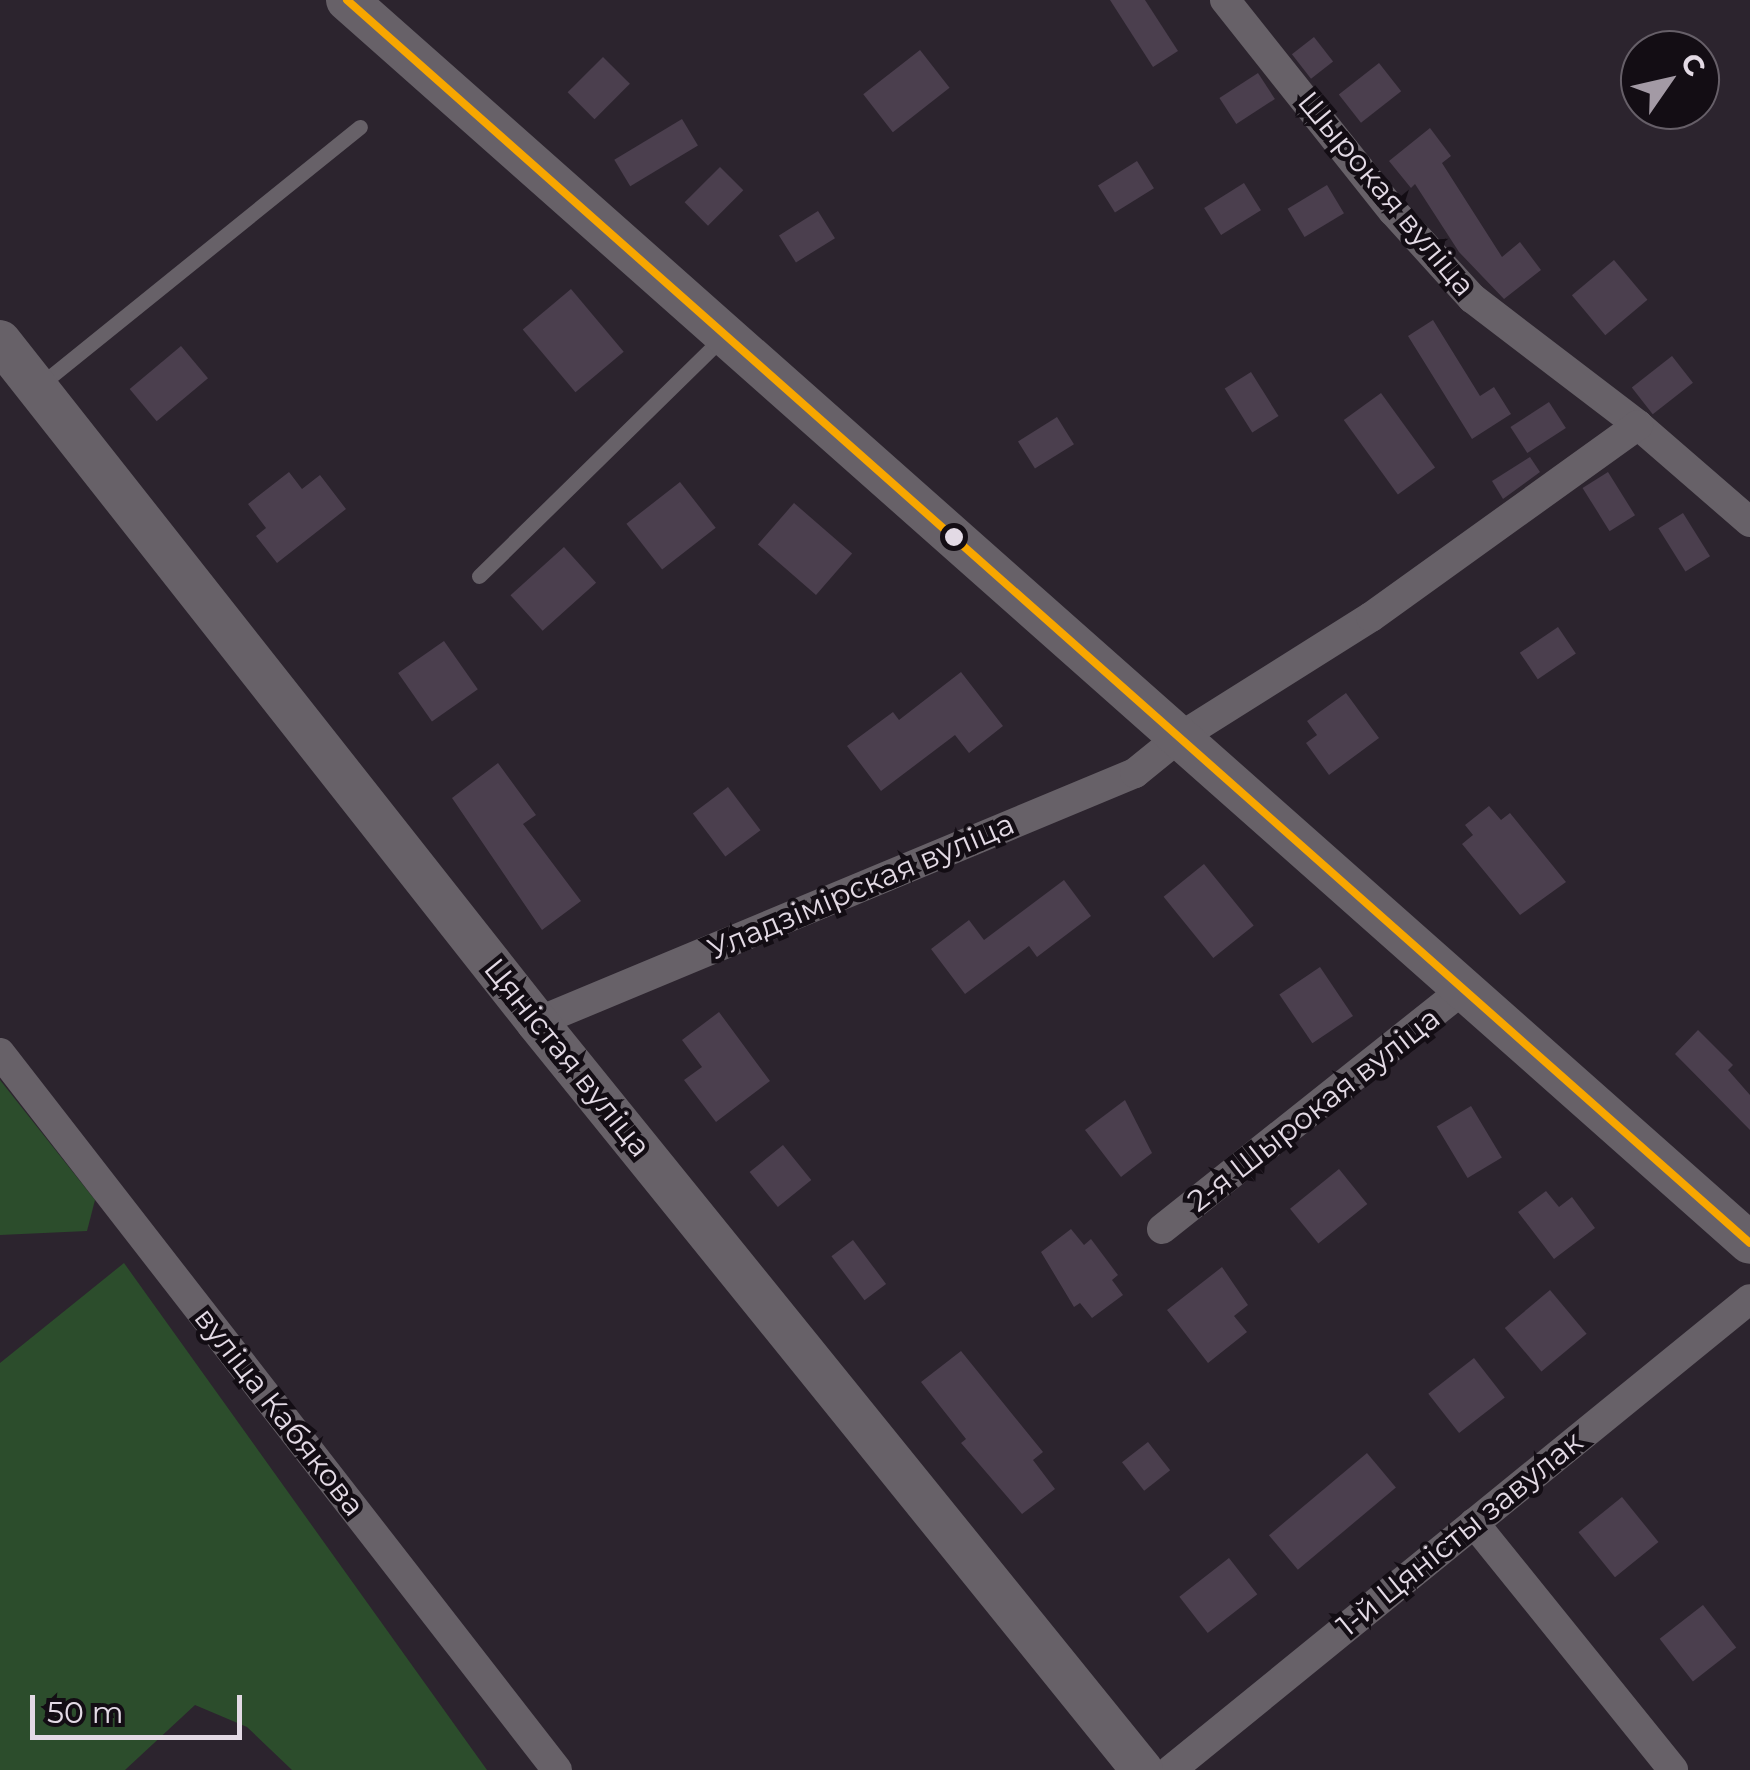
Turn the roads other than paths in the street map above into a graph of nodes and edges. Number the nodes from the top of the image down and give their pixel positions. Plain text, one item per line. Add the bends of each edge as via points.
1 (347, 0) edge
2 (1225, 0) edge
3 (360, 126) dead end
4 (724, 336) junction
5 (0, 341) edge
6 (37, 388) junction
7 (1638, 425) junction
8 (1750, 522) edge
9 (479, 576) dead end
10 (1176, 739) junction
11 (1464, 989) junction
12 (537, 1022) junction
13 (0, 1054) edge
14 (1162, 1228) dead end
15 (1750, 1242) edge
16 (1750, 1299) edge
17 (1474, 1523) junction
18 (558, 1770) edge
19 (1142, 1770) edge
20 (1171, 1770) edge
21 (1673, 1770) edge

1 - 4 street, 2-я Шырокая вуліца
2 - 7 street, Шырокая вуліца via 1393,211 1472,298
3 - 6 lane
4 - 9 lane
4 - 10 street, 2-я Шырокая вуліца
5 - 6 street, Цяністая вуліца
6 - 12 street, Цяністая вуліца
7 - 8 street, Шырокая вуліца
7 - 10 street, Уладзімірская вуліца via 1372,617
10 - 11 street, 2-я Шырокая вуліца
10 - 12 street, Уладзімірская вуліца via 1135,773
11 - 14 street, 2-я Шырокая вуліца
11 - 15 street, 2-я Шырокая вуліца
12 - 19 street, Цяністая вуліца
13 - 18 street, вуліца Кабякова
16 - 17 street, 1-й Цяністы завулак
17 - 20 street, 1-й Цяністы завулак
17 - 21 street

